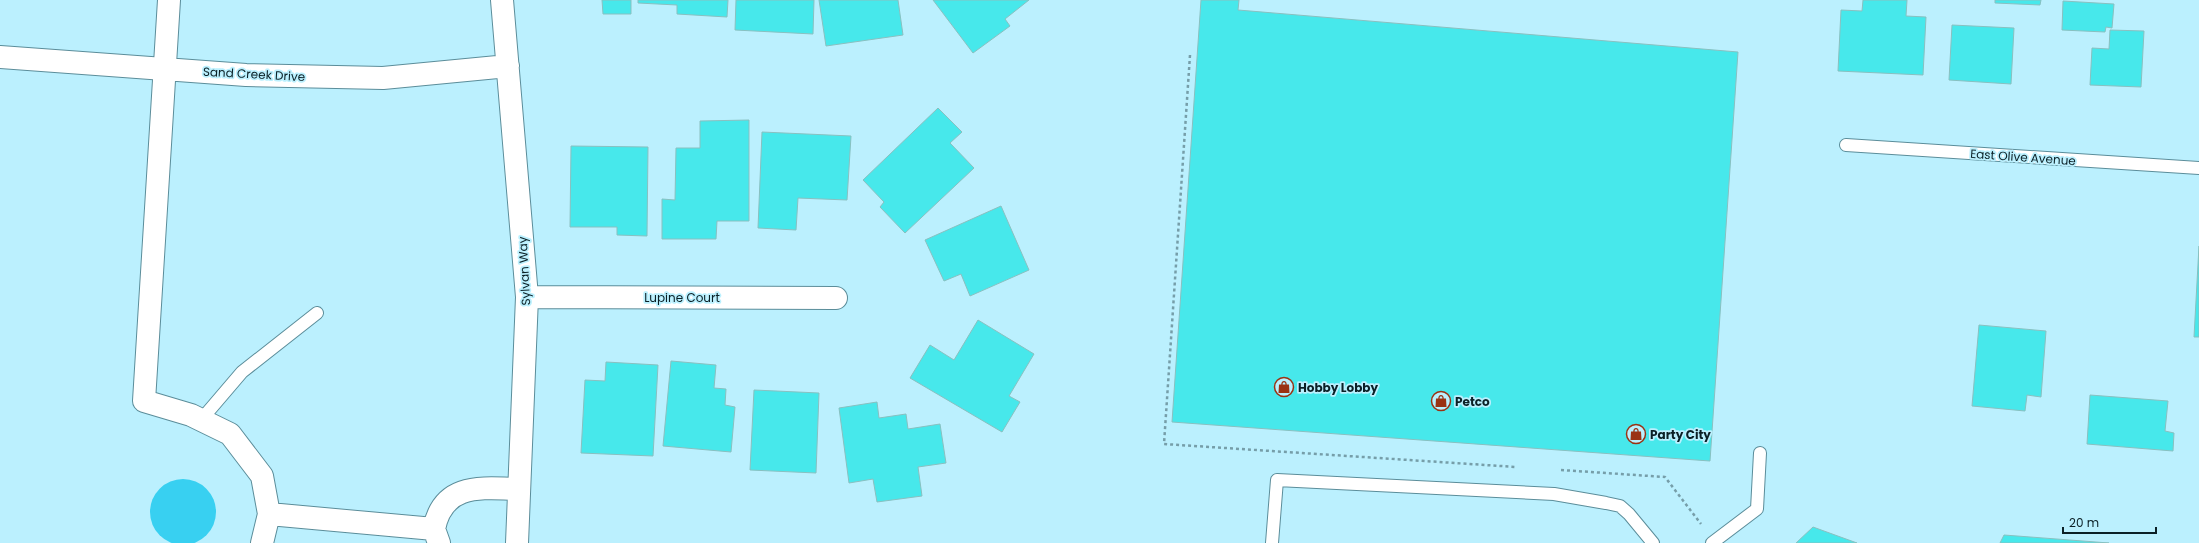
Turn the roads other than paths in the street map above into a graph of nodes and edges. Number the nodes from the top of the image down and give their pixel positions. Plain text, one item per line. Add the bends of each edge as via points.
1 (169, 0) edge
2 (502, 0) edge
3 (0, 57) edge
4 (508, 66) junction
5 (166, 69) junction
6 (1846, 145) dead end
7 (2199, 168) edge
8 (527, 297) junction
9 (836, 298) dead end
10 (317, 312) dead end
11 (201, 420) junction
12 (1760, 453) dead end
13 (519, 489) junction
14 (269, 514) junction
15 (437, 536) edge
16 (1713, 542) edge
17 (262, 543) edge
18 (516, 543) edge
19 (1272, 543) edge
20 (1653, 543) edge

1 - 5 street
2 - 4 street, Sylvan Way
3 - 5 street, Sand Creek Drive
4 - 5 street, Sand Creek Drive via 383,78 246,75
4 - 8 street, Sylvan Way
5 - 11 street via 144,402
6 - 7 lane, East Olive Avenue
8 - 9 street, Lupine Court
8 - 13 street, Sylvan Way
10 - 11 lane via 242,372
11 - 14 street via 230,434 262,476
12 - 16 lane via 1757,509
13 - 15 street via 472,488 454,495 437,516
13 - 18 street, Sylvan Way
14 - 15 street
14 - 17 street
19 - 20 lane via 1277,480 1554,494 1620,506

